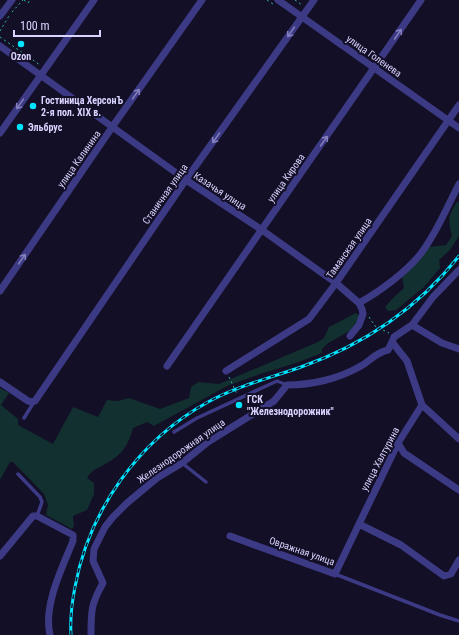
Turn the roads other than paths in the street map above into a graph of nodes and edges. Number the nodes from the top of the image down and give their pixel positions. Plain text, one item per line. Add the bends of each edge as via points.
1 (12, 0) edge
2 (94, 0) edge
3 (202, 0) edge
4 (278, 0) edge
5 (314, 0) edge
6 (421, 0) edge
7 (0, 16) edge
8 (302, 17) junction
9 (0, 46) edge
10 (374, 69) junction
11 (40, 75) junction
12 (459, 105) edge
13 (449, 120) junction
14 (113, 126) junction
15 (459, 128) edge
16 (1, 129) edge
17 (186, 180) junction
18 (459, 184) edge
19 (262, 230) junction
20 (459, 270) edge
21 (336, 283) junction
22 (0, 291) edge
23 (359, 303) junction
24 (412, 325) junction
25 (350, 336) dead end
26 (392, 342) junction
27 (459, 348) edge
28 (388, 350) junction
29 (398, 350) junction
30 (167, 366) dead end
31 (226, 371) road end
32 (0, 382) edge
33 (287, 385) junction
34 (35, 401) junction
35 (422, 405) junction
36 (24, 418) dead end
37 (174, 432) dead end
38 (459, 439) edge
39 (398, 443) junction
40 (182, 463) junction
41 (18, 474) dead end
42 (206, 482) dead end
43 (459, 490) edge
44 (33, 517) junction
45 (359, 524) junction
46 (230, 536) dead end
47 (0, 556) edge
48 (459, 560) edge
49 (335, 574) junction
50 (459, 621) edge
51 (49, 632) edge
52 (42, 635) edge
53 (91, 635) edge

1 - 7 street
2 - 11 street
14 -> 3 street, улица Калинина
4 - 8 street, улица Голенева
5 - 8 street, Станичная улица
10 -> 6 street, улица Кирова
8 - 10 street, улица Голенева
8 -> 17 street, Станичная улица
9 - 11 street, Казачья улица
10 - 13 street, улица Голенева
19 -> 10 street, улица Кирова
11 - 14 street, Казачья улица
11 -> 16 street
12 - 13 street, Таманская улица
13 - 15 street, улица Голенева
13 - 21 street, Таманская улица
14 - 17 street, Казачья улица
22 -> 14 street, улица Калинина
17 - 19 street, Казачья улица
17 - 34 street, Станичная улица
18 - 23 street via 428,243 412,263
19 - 21 street, Казачья улица
19 - 30 street, улица Кирова
20 - 24 street via 433,297
21 - 23 street, Казачья улица
21 - 31 street, Таманская улица via 309,319
23 - 25 street via 363,314
24 - 26 street via 394,337
24 - 27 street via 442,343
26 - 28 street
26 - 29 street
28 - 29 street
28 - 33 street via 377,352 361,367 341,376
29 - 35 street via 407,361
32 - 34 street via 28,401
33 - 37 lane via 277,381 197,418
33 - 40 street, Железнодорожная улица via 274,401 208,442
34 - 36 lane
35 - 38 street
35 - 39 street, улица Халтурина
39 - 43 street via 404,453
39 - 45 street, улица Халтурина
40 - 42 lane
40 - 53 street, Железнодорожная улица via 157,478 127,503 105,526 99,537 93,561 103,583 94,598
41 - 44 lane via 42,502
44 - 47 street
44 - 51 street via 73,535 54,592
45 - 48 street via 401,545 444,576 452,574
45 - 49 street, Овражная улица
46 - 49 street, Овражная улица
49 - 50 lane
51 - 52 street

